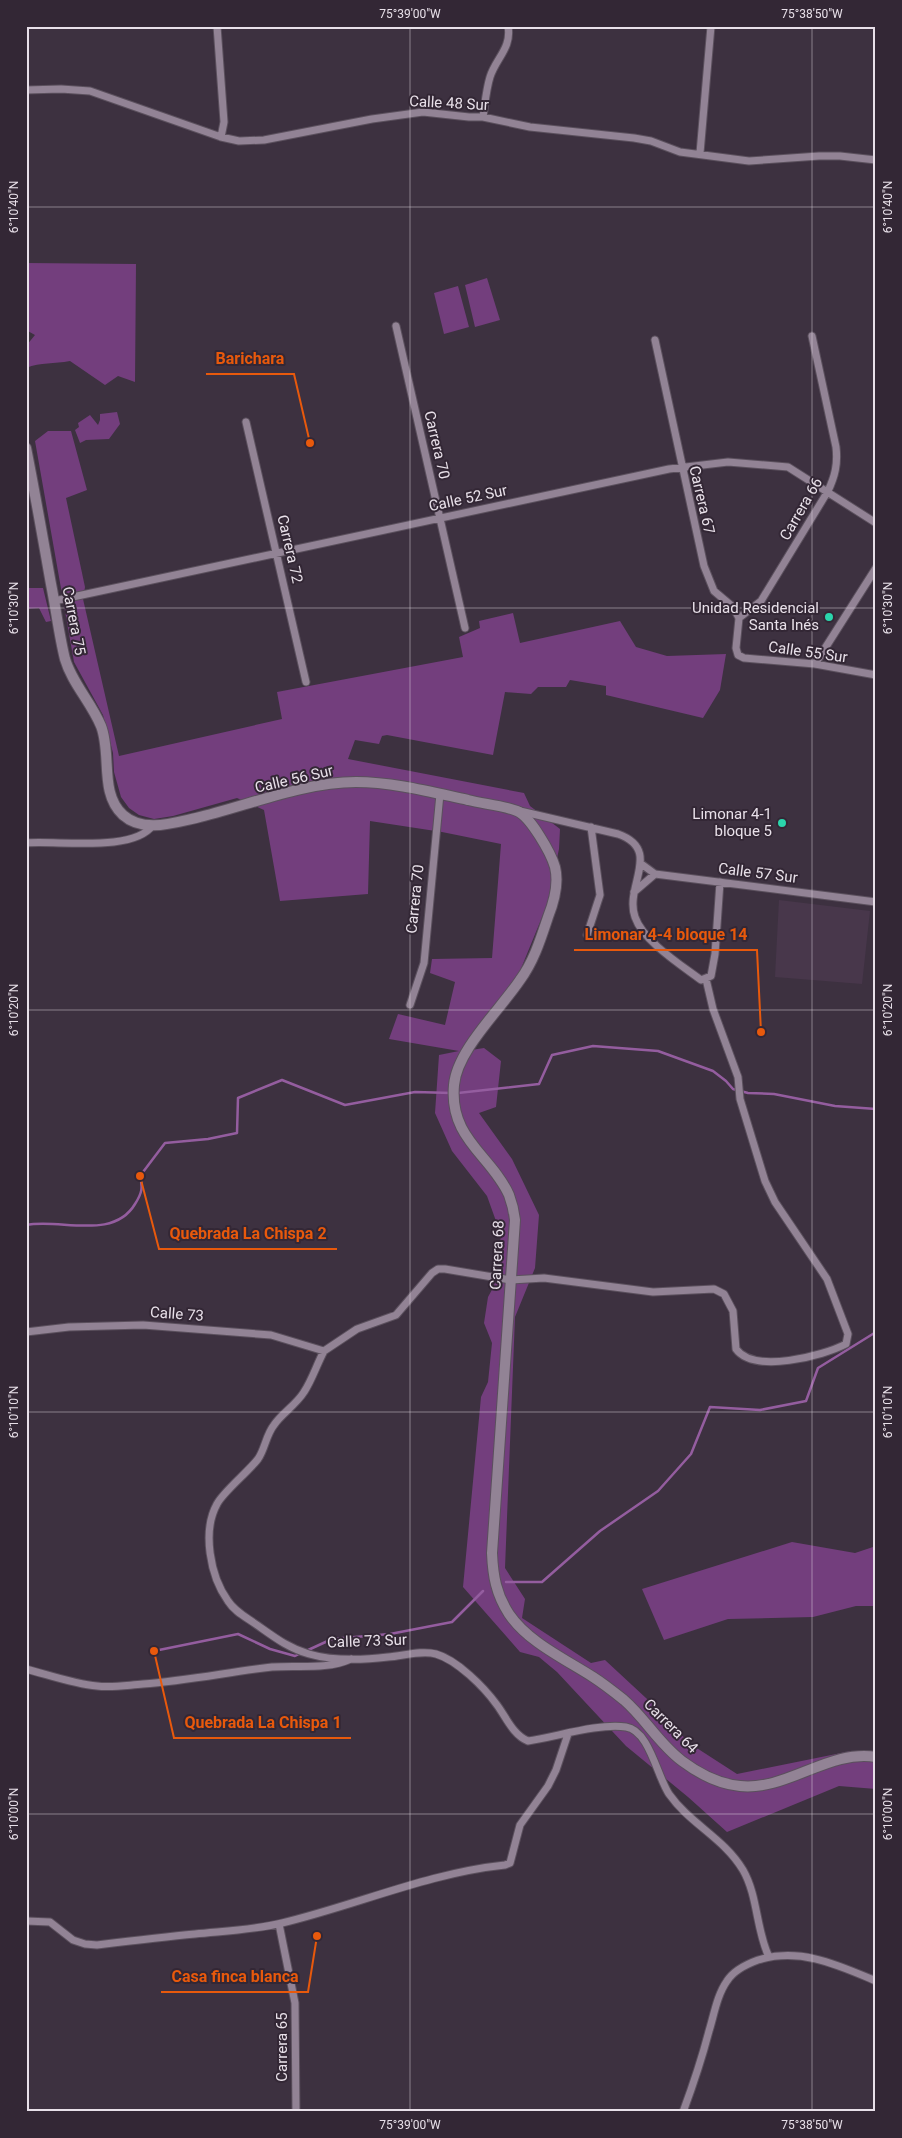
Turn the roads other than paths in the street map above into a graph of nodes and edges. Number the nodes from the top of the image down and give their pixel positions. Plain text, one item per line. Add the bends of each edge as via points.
1 (217, 26) edge
2 (508, 26) edge
3 (711, 26) edge
4 (26, 90) edge
5 (484, 117) junction
6 (221, 137) junction
7 (700, 153) junction
8 (876, 160) edge
9 (396, 326) dead end
10 (812, 336) dead end
11 (655, 340) dead end
12 (246, 422) dead end
13 (26, 448) edge
14 (681, 467) junction
15 (828, 491) junction
16 (440, 518) junction
17 (876, 523) edge
18 (276, 553) junction
19 (876, 568) edge
20 (54, 601) junction
21 (739, 618) junction
22 (465, 628) dead end
23 (815, 664) junction
24 (876, 675) edge
25 (306, 682) dead end
26 (440, 794) junction
27 (520, 811) junction
28 (153, 825) junction
29 (591, 827) junction
30 (26, 842) edge
31 (640, 863) junction
32 (655, 874) junction
33 (720, 882) junction
34 (634, 892) junction
35 (876, 902) edge
36 (587, 935) dead end
37 (706, 979) junction
38 (410, 1005) dead end
39 (511, 1280) junction
40 (26, 1332) edge
41 (324, 1351) junction
42 (352, 1658) junction
43 (26, 1670) edge
44 (595, 1678) joint
45 (568, 1734) junction
46 (876, 1757) edge
47 (26, 1922) edge
48 (279, 1924) junction
49 (769, 1957) junction
50 (876, 1981) edge
51 (296, 2112) edge
52 (683, 2112) edge

1 - 6 street via 224,122
2 - 5 street via 510,35 506,50 490,76
3 - 7 street
4 - 6 street, Calle 48 Sur via 90,91
5 - 6 street, Calle 48 Sur via 410,113 264,140 239,141
5 - 7 street, Calle 48 Sur via 530,127 634,138 680,152
7 - 8 street, Calle 48 Sur via 749,160 819,156
9 - 16 street, Carrera 70
10 - 15 street, Carrera 66 via 838,463
11 - 14 street, Carrera 67
12 - 18 street, Carrera 72
13 - 20 street, Carrera 75
14 - 15 street, Calle 52 Sur via 728,462 788,467
14 - 16 street, Calle 52 Sur
14 - 21 street, Carrera 67 via 704,566 714,591 733,607
15 - 17 street, Calle 52 Sur
15 - 21 street, Carrera 66 via 761,601
16 - 18 street, Calle 52 Sur
16 - 22 street, Carrera 70
18 - 20 street, Calle 52 Sur
18 - 25 street, Carrera 72
19 - 23 street
20 - 28 street, Carrera 75 via 66,662 101,727 108,755 110,796 126,818
21 - 23 street, Calle 55 Sur via 738,655
23 - 24 street, Calle 55 Sur
26 - 27 street, Calle 56 Sur
26 - 28 street, Calle 56 Sur via 352,782 301,790 226,811
26 - 38 street, Carrera 70 via 424,963
27 - 29 street, Calle 56 Sur
27 - 39 street, Carrera 68 via 539,835 555,867 552,906 522,978 459,1063 454,1097 458,1119 475,1150 504,1186 513,1205 516,1227
28 - 30 street, Calle 56 Sur via 141,834 94,844
29 - 31 street, Calle 56 Sur via 629,838 639,849
29 - 36 street via 600,895
31 - 32 street, Calle 57 Sur
31 - 34 street
32 - 33 street, Calle 57 Sur
32 - 34 street
33 - 35 street, Calle 57 Sur
33 - 37 street via 715,954 711,976
34 - 37 street via 634,916 641,928 669,957 701,980
37 - 39 street via 713,1009 738,1077 740,1099 765,1181 775,1202 827,1279 848,1334 846,1344 817,1355 782,1361 746,1358 736,1349 735,1321 729,1301 714,1289 653,1292 544,1278
39 - 41 street via 438,1269 396,1315 356,1329
39 - 44 street, Carrera 68 via 492,1553 494,1582 509,1614 523,1630
40 - 41 street, Calle 73 via 143,1325 271,1336
41 - 42 street, Calle 73 Sur via 305,1392 274,1425 259,1457 217,1502 210,1522 211,1552 214,1573 234,1609 296,1650 321,1657
42 - 43 street via 326,1666 288,1666 167,1683 119,1686 94,1686
42 - 45 street, Calle 73 Sur via 435,1654 476,1682 523,1739 528,1741
44 - 46 street, Carrera 64 via 625,1702 680,1759 698,1772 721,1782 756,1787 843,1758
45 - 48 street via 548,1786 520,1825 510,1863 418,1882
45 - 49 street, Calle 73 Sur via 626,1727 641,1736 670,1795 696,1824 729,1849 744,1871
47 - 48 street via 50,1922 73,1940 97,1945
48 - 51 street, Carrera 65 via 295,2003
49 - 50 street via 790,1954 814,1957
49 - 52 street via 738,1970 727,1980 720,1993

